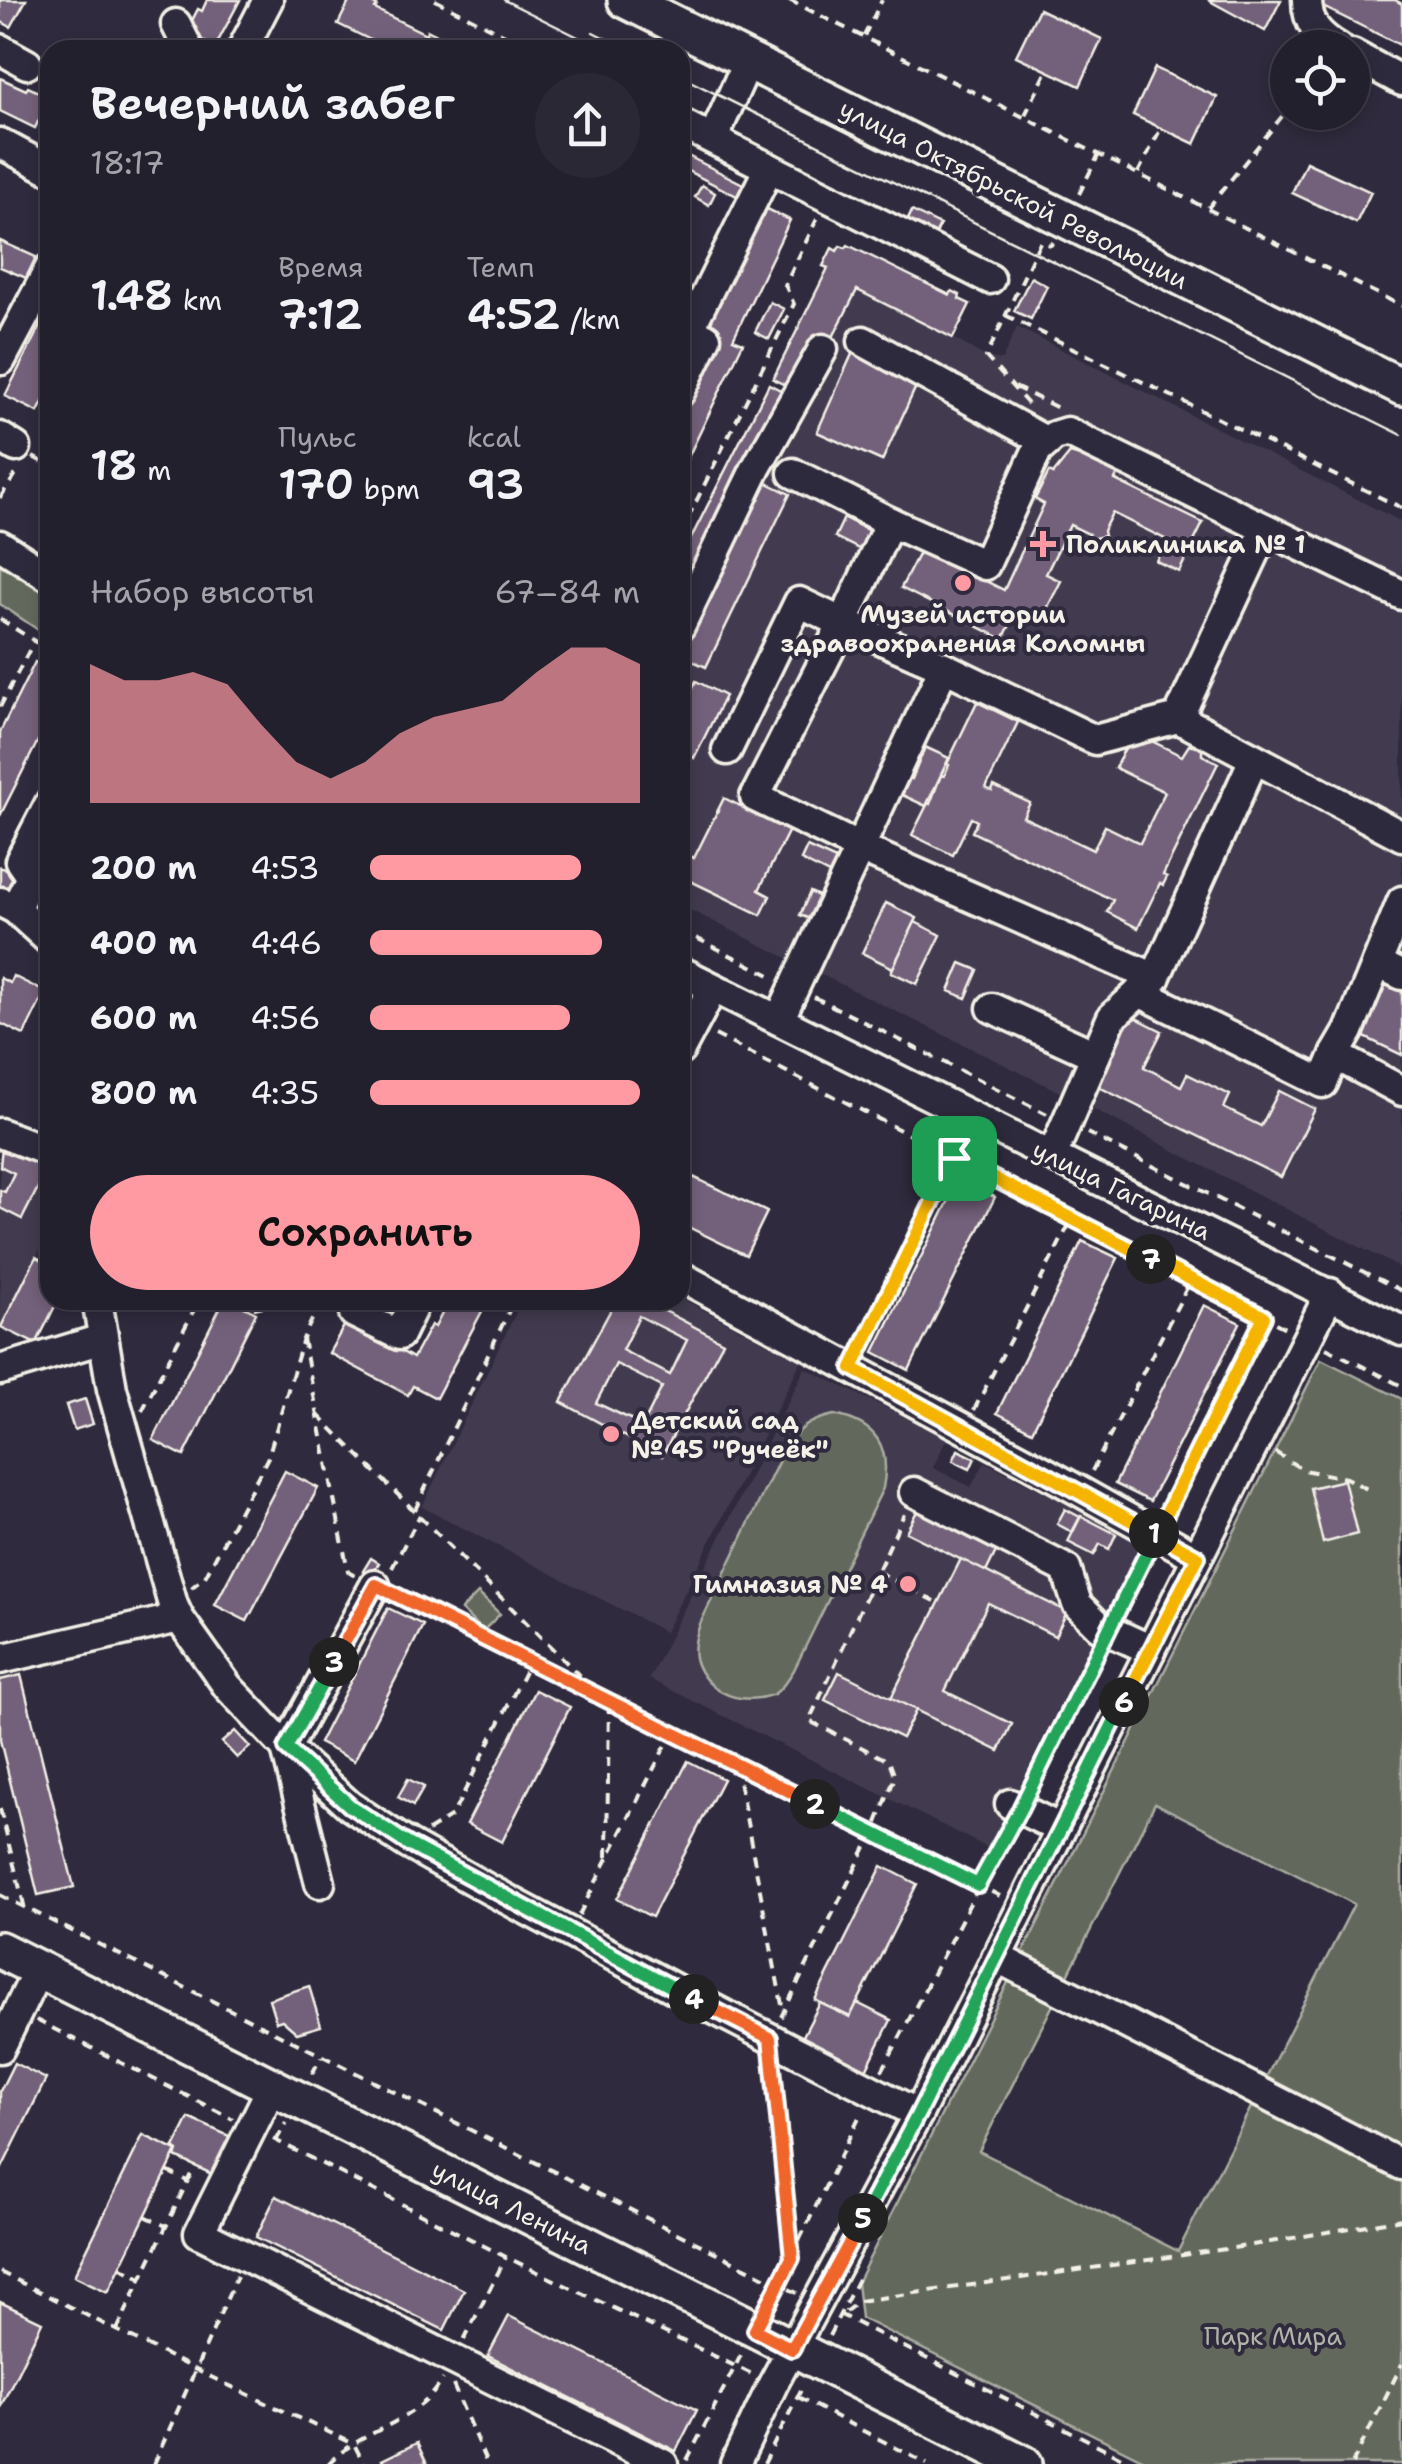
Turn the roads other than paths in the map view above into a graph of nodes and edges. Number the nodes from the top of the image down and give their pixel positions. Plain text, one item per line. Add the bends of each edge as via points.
1 (268, 0) edge
2 (626, 0) edge
3 (1307, 0) edge
4 (176, 24) dead end
5 (1315, 30) edge
6 (184, 40) edge
7 (247, 40) edge
8 (0, 49) edge
9 (748, 61) junction
10 (1370, 63) edge
11 (27, 64) dead end
12 (1402, 80) edge
13 (690, 128) edge
14 (713, 139) junction
15 (0, 143) edge
16 (40, 165) edge
17 (769, 168) junction
18 (990, 279) dead end
19 (40, 287) edge
20 (690, 327) edge
21 (690, 339) edge
22 (864, 341) dead end
23 (823, 349) dead end
24 (1, 360) edge
25 (690, 371) edge
26 (1402, 388) edge
27 (1050, 439) junction
28 (793, 472) dead end
29 (890, 522) junction
30 (1266, 528) junction
31 (0, 545) edge
32 (40, 571) edge
33 (1402, 595) edge
34 (690, 605) edge
35 (843, 623) junction
36 (944, 667) junction
37 (1178, 718) junction
38 (727, 750) dead end
39 (1254, 758) junction
40 (40, 823) edge
41 (1402, 836) edge
42 (860, 848) junction
43 (1402, 901) edge
44 (8, 905) edge
45 (40, 932) edge
46 (1390, 969) edge
47 (690, 976) edge
48 (1147, 985) junction
49 (713, 988) junction
50 (992, 1008) dead end
51 (779, 1020) junction
52 (690, 1031) edge
53 (1095, 1055) junction
54 (1335, 1056) junction
55 (1402, 1091) edge
56 (0, 1133) edge
57 (40, 1148) edge
58 (1052, 1156) junction
59 (690, 1281) edge
60 (1330, 1294) junction
61 (98, 1310) edge
62 (411, 1310) edge
63 (354, 1314) dead end
64 (1402, 1330) edge
65 (102, 1339) junction
66 (0, 1370) edge
67 (914, 1492) road end
68 (1198, 1557) junction
69 (378, 1587) road end
70 (176, 1611) junction
71 (1151, 1650) junction
72 (0, 1658) edge
73 (286, 1748) junction
74 (1015, 1806) road end
75 (1061, 1829) junction
76 (320, 1884) dead end
77 (0, 1950) edge
78 (996, 1958) junction
79 (38, 1970) junction
80 (0, 2048) edge
81 (272, 2087) junction
82 (918, 2114) junction
83 (1402, 2165) edge
84 (804, 2354) junction
85 (752, 2429) junction
86 (664, 2464) edge
87 (718, 2464) edge
88 (735, 2464) edge
89 (1024, 2464) edge

1 - 7 street
2 - 9 main road, улица Октябрьской Революции
3 - 5 street
4 - 6 street
8 - 11 street
9 - 14 street
9 - 26 main road, улица Октябрьской Революции
10 - 12 street
13 - 14 street
14 - 17 street
15 - 16 street
17 - 18 street
17 - 20 street
19 - 24 street
21 - 25 street via 706,338
22 - 27 street
23 - 34 street
27 - 29 street via 1036,451 985,565
27 - 30 street via 1067,432
28 - 29 street
29 - 35 street
30 - 33 street
30 - 37 street
31 - 32 street
35 - 36 street
35 - 38 street via 799,602
35 - 42 street via 755,797
36 - 37 street via 1096,740
36 - 42 street
37 - 39 street
39 - 41 street
39 - 48 street
40 - 44 street via 20,860 31,877
42 - 48 street
42 - 51 street
43 - 46 street
44 - 45 street
46 - 54 street
47 - 49 street, улица Гагарина
48 - 53 street via 1112,1017
48 - 54 street via 1323,1083
49 - 51 street, улица Гагарина
49 - 52 street
50 - 53 street
51 - 58 street, улица Гагарина
53 - 58 street
54 - 55 street
56 - 57 street
58 - 60 street, улица Гагарина
59 - 68 street
60 - 64 street, улица Гагарина
60 - 68 street
61 - 65 street
62 - 63 street via 399,1335
65 - 66 street
65 - 70 street
67 - 71 street via 1066,1569 1077,1604 1099,1626
68 - 71 street
69 - 73 street
70 - 72 street
70 - 73 street via 228,1687
71 - 75 street
73 - 76 street
73 - 82 street via 350,1806 408,1844
74 - 75 street
75 - 78 street
77 - 79 main road, улица Ленина
78 - 82 street
78 - 83 street
79 - 80 street
79 - 81 main road, улица Ленина
81 - 84 main road, улица Ленина
81 - 86 street via 199,2234
82 - 84 street
84 - 85 street
84 - 89 main road, улица Ленина
85 - 87 street
85 - 88 street

